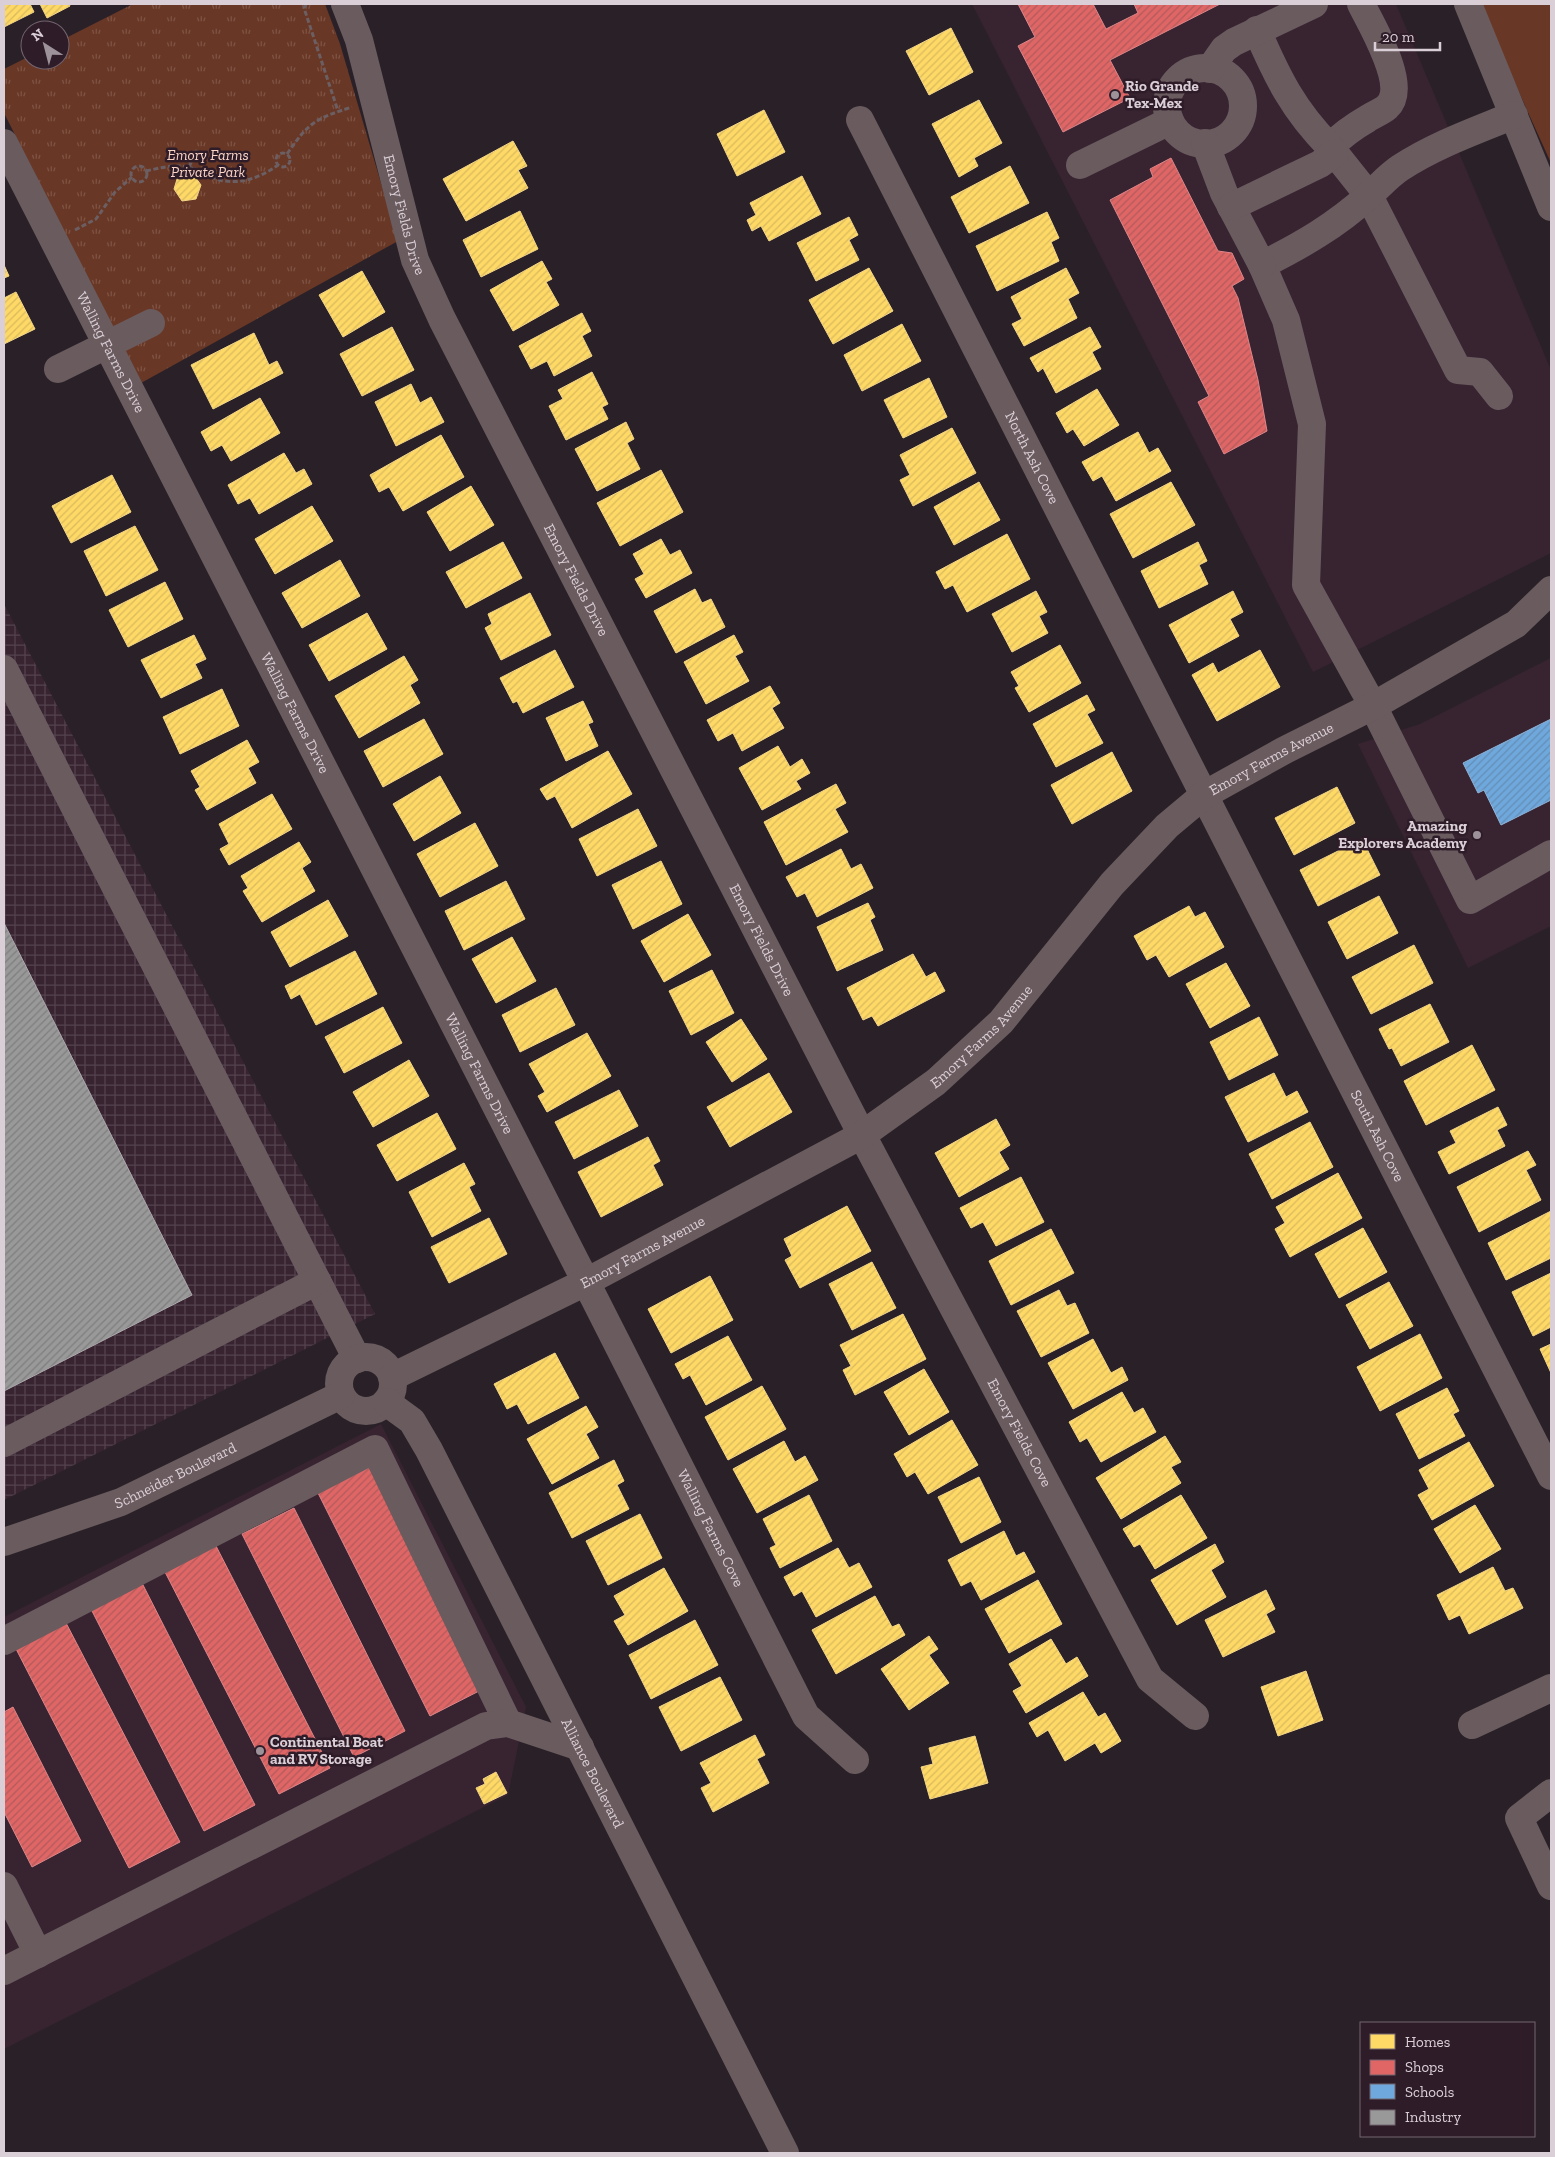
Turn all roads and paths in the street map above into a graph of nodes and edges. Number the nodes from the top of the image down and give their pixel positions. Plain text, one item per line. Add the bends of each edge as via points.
1 (306, 4) edge
2 (345, 4) edge
3 (1314, 4) edge
4 (1361, 4) edge
5 (1468, 4) edge
6 (1258, 30) junction
7 (1210, 69) junction
8 (352, 107) dead end
9 (338, 112) junction
10 (1514, 116) junction
11 (860, 120) dead end
12 (1170, 121) junction
13 (4, 143) edge
14 (1205, 143) junction
15 (197, 150) dead end
16 (1332, 150) junction
17 (287, 154) junction
18 (278, 165) junction
19 (1080, 165) dead end
20 (189, 167) junction
21 (146, 171) junction
22 (132, 177) junction
23 (1369, 196) junction
24 (1232, 207) junction
25 (1551, 207) edge
26 (68, 233) dead end
27 (1262, 265) junction
28 (151, 323) dead end
29 (107, 345) junction
30 (58, 369) dead end
31 (1499, 396) dead end
32 (1551, 590) edge
33 (1551, 619) edge
34 (1516, 624) junction
35 (4, 669) edge
36 (1373, 706) junction
37 (1204, 795) junction
38 (1551, 854) edge
39 (862, 1136) junction
40 (317, 1281) junction
41 (586, 1282) junction
42 (357, 1359) junction
43 (389, 1389) junction
44 (341, 1395) junction
45 (4, 1443) edge
46 (1551, 1476) edge
47 (4, 1542) edge
48 (4, 1641) edge
49 (1551, 1688) edge
50 (1195, 1716) dead end
51 (508, 1724) junction
52 (1472, 1725) dead end
53 (580, 1747) junction
54 (855, 1760) dead end
55 (1551, 1794) edge
56 (4, 1886) edge
57 (1551, 1886) edge
58 (38, 1954) junction
59 (4, 1971) edge
60 (785, 2153) edge

1 - 9 path via 304,8
2 - 39 street, Emory Fields Drive via 359,40 415,260 442,319
3 - 6 street
4 - 16 street via 1389,65 1395,90 1388,106 1350,130
5 - 10 street
6 - 7 street via 1224,49
6 - 16 street via 1291,100
7 - 12 street via 1192,70 1173,85 1167,103
7 - 14 street via 1228,76 1236,85 1242,108 1240,120 1233,131 1223,139
8 - 9 path
9 - 17 path via 316,120
10 - 23 street via 1440,145 1399,168
10 - 25 street
11 - 37 street, North Ash Cove
12 - 14 street via 1187,139
12 - 19 street
13 - 29 street, Walling Farms Drive
14 - 24 street
15 - 20 path
16 - 23 street
16 - 24 street via 1320,164
17 - 18 path via 278,154
17 - 18 path via 288,164 284,167
18 - 20 path via 248,181 217,179
20 - 21 path via 170,165
21 - 22 path via 141,182
21 - 22 path via 141,166 136,167 131,172
22 - 26 path via 115,192 96,219
23 - 27 street via 1325,230
23 - 31 street via 1458,370 1480,372
24 - 27 street
27 - 36 street via 1286,320 1312,424 1306,585
28 - 29 street
29 - 30 street
29 - 41 street, Walling Farms Drive
32 - 34 street, Emory Farms Avenue
33 - 34 street, Emory Farms Avenue
34 - 36 street, Emory Farms Avenue
35 - 40 street
36 - 37 street, Emory Farms Avenue
36 - 38 street via 1470,900
37 - 39 street, Emory Farms Avenue via 1167,826 1112,884 1001,1022 936,1082
37 - 46 street, South Ash Cove
39 - 41 street, Emory Farms Avenue
39 - 50 street, Emory Fields Cove via 1150,1679
40 - 42 street
40 - 45 street
41 - 43 street, Emory Farms Avenue
41 - 54 street, Walling Farms Cove via 806,1716
42 - 43 street via 365,1357 382,1362
42 - 44 street via 349,1363 340,1378
43 - 44 street via 379,1408 361,1411 353,1408
43 - 53 street, Alliance Boulevard via 429,1450
44 - 47 street, Schneider Boulevard via 120,1502
48 - 51 street via 375,1449
49 - 52 street
51 - 53 street
51 - 58 street via 486,1726
53 - 60 street, Alliance Boulevard
55 - 57 street via 1519,1818
56 - 58 street
58 - 59 street

